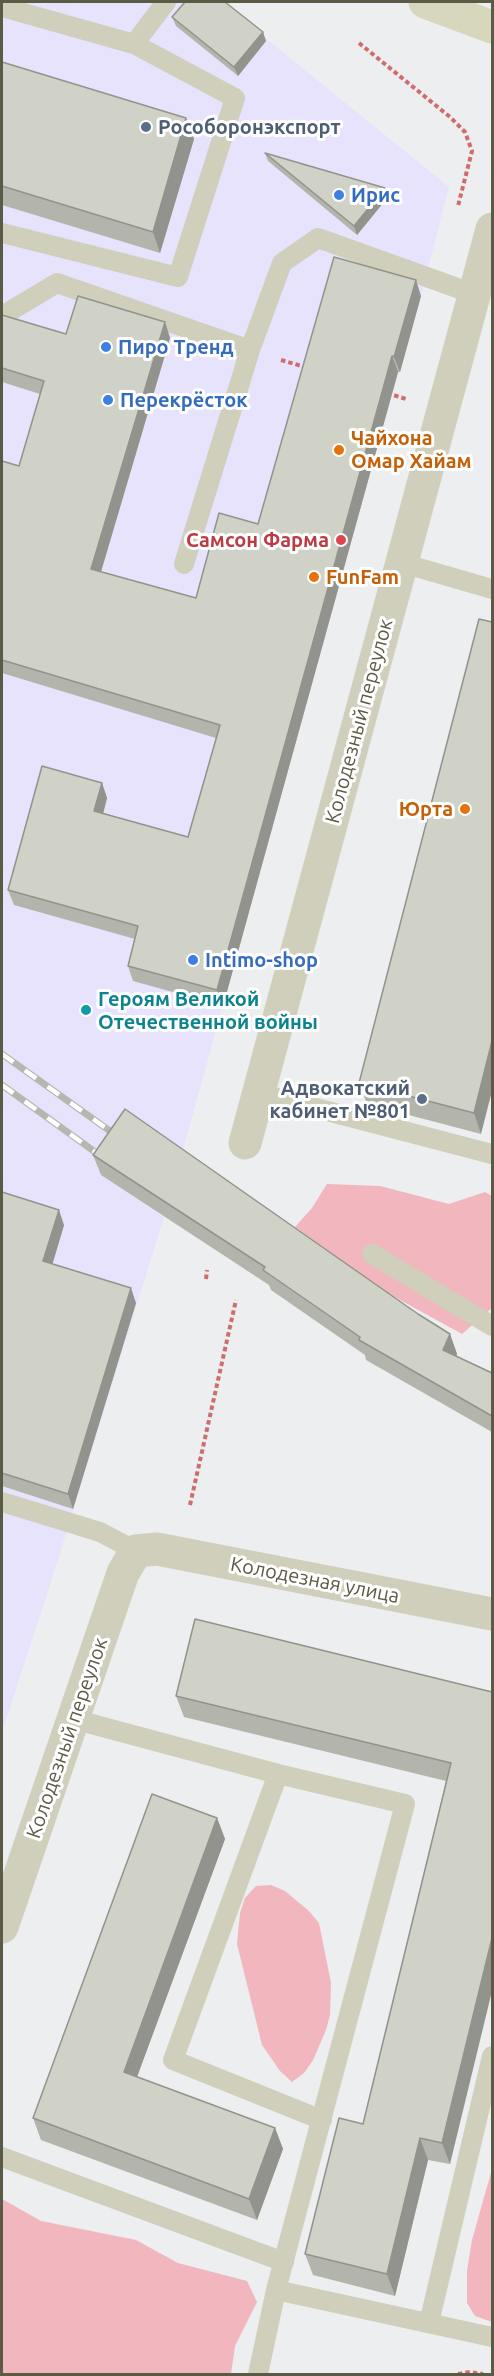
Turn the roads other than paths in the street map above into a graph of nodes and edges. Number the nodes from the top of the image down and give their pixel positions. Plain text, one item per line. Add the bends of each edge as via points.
1 (166, 2) edge
2 (425, 2) edge
3 (2, 7) edge
4 (492, 27) edge
5 (134, 44) junction
6 (492, 229) edge
7 (2, 233) edge
8 (474, 294) junction
9 (2, 315) edge
10 (250, 350) junction
11 (402, 563) junction
12 (184, 564) dead end
13 (492, 590) edge
14 (258, 1093) junction
15 (245, 1143) dead end
16 (492, 1154) edge
17 (372, 1254) dead end
18 (492, 1326) edge
19 (2, 1502) edge
20 (136, 1551) junction
21 (492, 1614) edge
22 (73, 1719) junction
23 (278, 1774) junction
24 (2, 1927) edge
25 (492, 2056) edge
26 (322, 2120) junction
27 (2, 2157) edge
28 (284, 2262) junction
29 (276, 2289) junction
30 (429, 2323) junction
31 (492, 2337) edge
32 (258, 2374) edge

1 - 5 lane
2 - 4 main road
3 - 5 lane
5 - 7 lane via 235,98 178,277
6 - 8 street, Колодезный переулок
8 - 10 lane via 318,238 282,262
8 - 11 street, Колодезный переулок
9 - 10 lane via 57,283
10 - 12 lane
11 - 13 lane
11 - 14 street, Колодезный переулок
14 - 15 street, Колодезный переулок
14 - 16 lane
17 - 18 lane
19 - 20 lane via 100,1532
20 - 21 street, Колодезная улица via 157,1549
20 - 22 street, Колодезный переулок via 123,1573
22 - 23 lane
22 - 24 street, Колодезный переулок
23 - 26 lane via 405,1804
23 - 26 lane via 173,2060
25 - 30 lane
26 - 28 lane
27 - 28 lane
28 - 29 lane
29 - 30 lane
29 - 32 lane
30 - 31 lane

